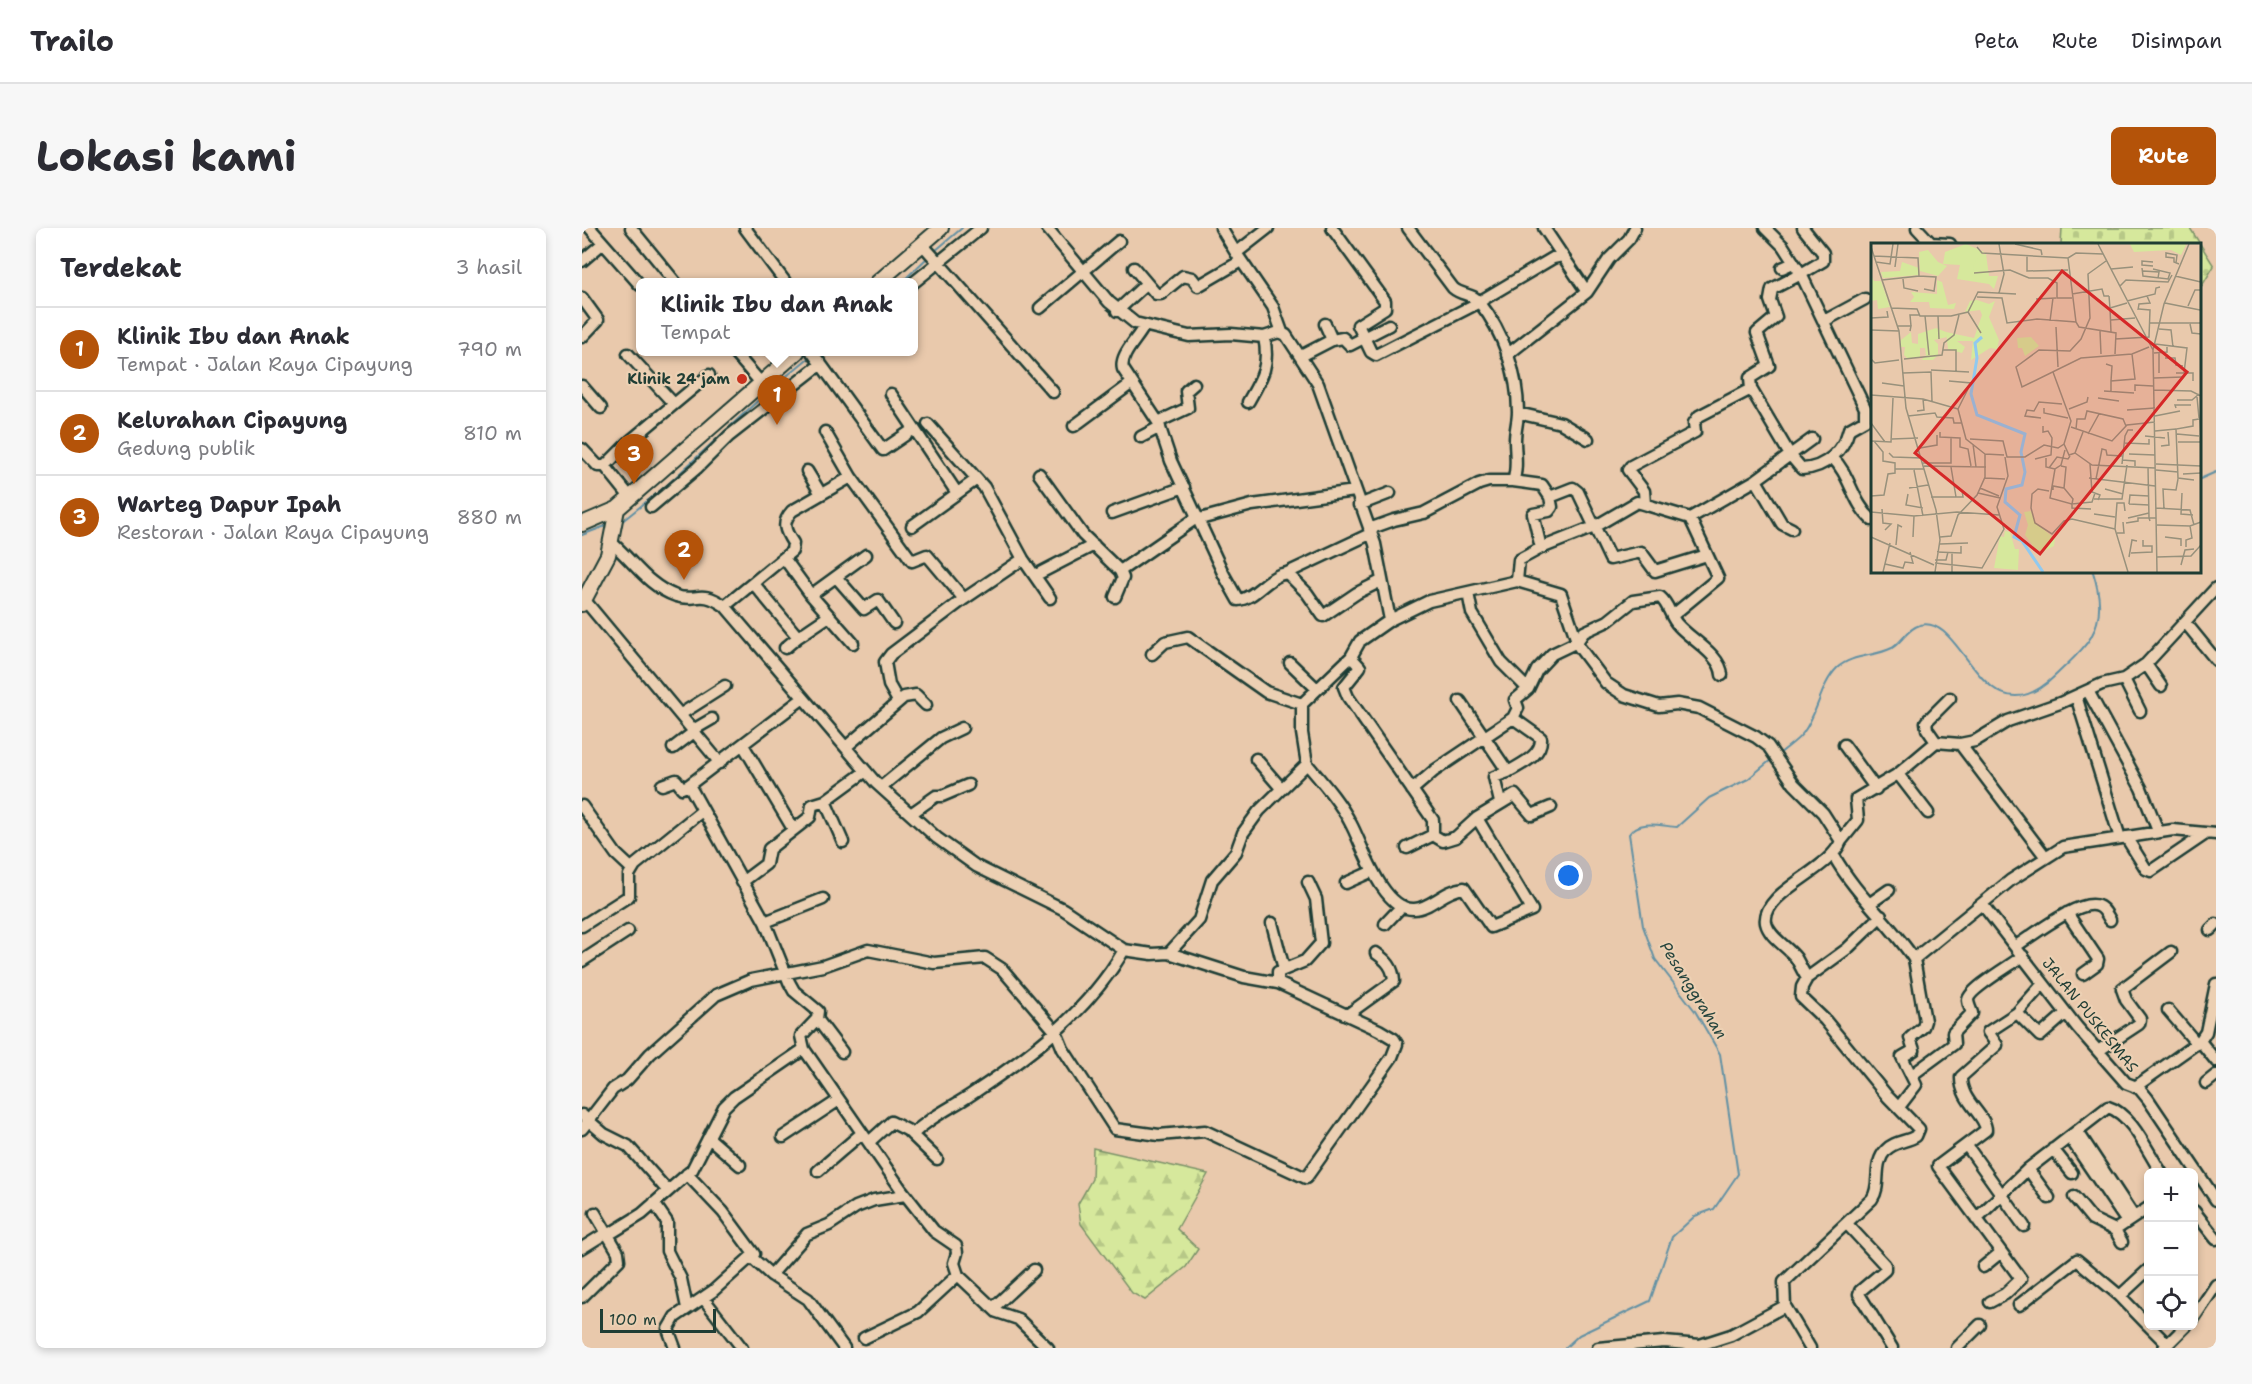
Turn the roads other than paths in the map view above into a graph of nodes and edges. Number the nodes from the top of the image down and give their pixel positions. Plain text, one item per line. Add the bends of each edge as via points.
1 (590, 228) edge
2 (631, 228) edge
3 (745, 228) edge
4 (941, 228) edge
5 (981, 228) edge
6 (1047, 228) edge
7 (1221, 228) edge
8 (1268, 228) edge
9 (1332, 228) edge
10 (1408, 228) edge
11 (1544, 228) edge
12 (1635, 228) edge
13 (1765, 228) edge
14 (1803, 228) edge
15 (1917, 228) edge
16 (1119, 241) dead end
17 (1931, 243) edge
18 (602, 244) junction
19 (930, 252) junction
20 (1562, 256) junction
21 (1239, 257) junction
22 (582, 261) edge
23 (1793, 263) junction
24 (1134, 267) dead end
25 (1782, 268) dead end
26 (1083, 270) junction
27 (1801, 274) junction
28 (673, 278) edge
29 (783, 278) edge
30 (884, 278) edge
31 (915, 278) edge
32 (636, 281) edge
33 (1146, 284) junction
34 (1587, 292) junction
35 (582, 298) edge
36 (1865, 299) dead end
37 (1479, 301) junction
38 (1040, 308) dead end
39 (1117, 311) junction
40 (1824, 321) junction
41 (1325, 324) dead end
42 (1389, 325) dead end
43 (1144, 326) junction
44 (1282, 332) junction
45 (582, 337) edge
46 (1264, 338) junction
47 (1366, 338) junction
48 (1332, 340) junction
49 (628, 354) dead end
50 (1507, 355) junction
51 (739, 356) edge
52 (792, 356) edge
53 (1301, 356) junction
54 (817, 358) edge
55 (709, 375) dead end
56 (764, 383) junction
57 (1132, 383) junction
58 (1194, 384) dead end
59 (582, 386) edge
60 (1751, 389) junction
61 (1053, 392) dead end
62 (891, 394) dead end
63 (776, 396) junction
64 (1248, 402) dead end
65 (674, 404) junction
66 (754, 405) junction
67 (601, 408) dead end
68 (1518, 413) junction
69 (928, 424) dead end
70 (1159, 425) junction
71 (1074, 426) dead end
72 (723, 429) junction
73 (914, 429) junction
74 (825, 432) dead end
75 (1141, 437) dead end
76 (1587, 439) dead end
77 (1812, 440) dead end
78 (582, 449) edge
79 (1790, 455) junction
80 (1832, 458) junction
81 (605, 466) junction
82 (807, 471) dead end
83 (1039, 474) dead end
84 (851, 477) junction
85 (976, 479) junction
86 (1756, 480) junction
87 (1513, 481) junction
88 (1184, 487) junction
89 (1355, 491) junction
90 (957, 493) junction
91 (1390, 493) dead end
92 (821, 494) junction
93 (630, 497) junction
94 (1550, 497) junction
95 (1645, 504) junction
96 (1359, 505) junction
97 (651, 507) dead end
98 (1112, 513) dead end
99 (1199, 518) junction
100 (1690, 518) junction
101 (1871, 519) edge
102 (582, 524) edge
103 (912, 526) dead end
104 (609, 527) junction
105 (1594, 527) junction
106 (1792, 529) dead end
107 (1369, 532) junction
108 (1094, 545) junction
109 (1541, 548) junction
110 (866, 555) dead end
111 (1707, 555) junction
112 (784, 558) junction
113 (1023, 559) junction
114 (1120, 571) junction
115 (1287, 573) junction
116 (1036, 575) junction
117 (836, 577) junction
118 (1381, 581) junction
119 (1517, 581) junction
120 (754, 584) junction
121 (2216, 588) edge
122 (1468, 593) junction
123 (811, 595) junction
124 (1115, 597) dead end
125 (1050, 598) dead end
126 (964, 599) junction
127 (583, 600) edge
128 (725, 606) junction
129 (829, 616) junction
130 (1672, 616) junction
131 (1390, 620) junction
132 (894, 622) dead end
133 (2185, 622) junction
134 (798, 637) junction
135 (1577, 642) junction
136 (853, 643) dead end
137 (785, 648) dead end
138 (1152, 654) dead end
139 (1351, 657) junction
140 (2216, 660) edge
141 (1290, 663) dead end
142 (2146, 664) junction
143 (1722, 675) dead end
144 (2124, 679) junction
145 (725, 686) dead end
146 (2161, 686) dead end
147 (1317, 689) junction
148 (1528, 689) junction
149 (2088, 691) junction
150 (2076, 696) junction
151 (1950, 698) dead end
152 (802, 699) junction
153 (898, 701) junction
154 (1460, 701) dead end
155 (1302, 704) junction
156 (927, 705) dead end
157 (2140, 711) dead end
158 (681, 714) junction
159 (1514, 718) junction
160 (712, 719) dead end
161 (962, 728) dead end
162 (693, 731) junction
163 (1486, 739) junction
164 (1936, 742) junction
165 (1960, 744) junction
166 (743, 745) junction
167 (1844, 746) dead end
168 (846, 747) junction
169 (673, 748) dead end
170 (1256, 759) dead end
171 (720, 763) junction
172 (1308, 764) junction
173 (866, 771) junction
174 (1508, 772) junction
175 (1898, 774) junction
176 (662, 785) dead end
177 (689, 785) junction
178 (968, 785) dead end
179 (881, 787) junction
180 (1281, 788) junction
181 (1876, 789) junction
182 (1412, 790) junction
183 (825, 801) junction
184 (1500, 802) junction
185 (582, 807) edge
186 (1551, 807) dead end
187 (703, 810) junction
188 (912, 813) junction
189 (1929, 813) dead end
190 (1477, 818) junction
191 (793, 829) junction
192 (2158, 831) junction
193 (2216, 834) edge
194 (1433, 835) junction
195 (2204, 835) junction
196 (2123, 838) junction
197 (1841, 841) junction
198 (843, 842) dead end
199 (1407, 848) dead end
200 (1834, 855) junction
201 (2045, 856) junction
202 (632, 869) junction
203 (1373, 871) junction
204 (742, 882) junction
205 (1308, 882) dead end
206 (1346, 883) dead end
207 (1889, 890) dead end
208 (823, 899) dead end
209 (1982, 903) junction
210 (1869, 904) junction
211 (1402, 906) junction
212 (2067, 913) junction
213 (1881, 916) junction
214 (2110, 920) dead end
215 (765, 922) junction
216 (1272, 923) dead end
217 (1385, 924) dead end
218 (582, 926) edge
219 (628, 931) dead end
220 (2016, 946) junction
221 (1124, 950) junction
222 (2170, 952) dead end
223 (1170, 953) junction
224 (1376, 953) dead end
225 (2023, 956) junction
226 (1914, 959) junction
227 (582, 961) edge
228 (1284, 969) junction
229 (785, 973) junction
230 (2082, 974) dead end
231 (1807, 978) junction
232 (1278, 983) junction
233 (2216, 984) edge
234 (2040, 987) dead end
235 (2168, 1010) dead end
236 (2018, 1013) junction
237 (2065, 1014) junction
238 (1347, 1015) junction
239 (817, 1019) junction
240 (1056, 1032) junction
241 (2199, 1042) junction
242 (804, 1049) junction
243 (2098, 1051) junction
244 (842, 1052) dead end
245 (2216, 1061) edge
246 (1912, 1075) junction
247 (2216, 1076) edge
248 (2206, 1083) dead end
249 (2135, 1087) junction
250 (839, 1100) junction
251 (1899, 1107) junction
252 (584, 1122) edge
253 (912, 1135) junction
254 (2074, 1135) junction
255 (783, 1137) dead end
256 (710, 1138) junction
257 (865, 1138) junction
258 (1967, 1146) junction
259 (2053, 1149) junction
260 (937, 1159) dead end
261 (740, 1165) dead end
262 (2158, 1168) edge
263 (2028, 1169) junction
264 (818, 1171) dead end
265 (2072, 1173) dead end
266 (687, 1174) junction
267 (667, 1190) junction
268 (2001, 1194) junction
269 (905, 1195) junction
270 (2074, 1197) dead end
271 (2049, 1198) dead end
272 (2216, 1200) edge
273 (654, 1203) junction
274 (2144, 1211) edge
275 (595, 1213) dead end
276 (2198, 1217) edge
277 (1976, 1219) junction
278 (2131, 1219) junction
279 (1847, 1224) junction
280 (2024, 1226) dead end
281 (2115, 1230) junction
282 (607, 1234) junction
283 (2216, 1239) edge
284 (2122, 1242) dead end
285 (582, 1248) edge
286 (2000, 1253) junction
287 (751, 1257) junction
288 (1983, 1267) dead end
289 (1034, 1270) dead end
290 (2144, 1274) edge
291 (771, 1275) junction
292 (958, 1275) junction
293 (2215, 1289) edge
294 (2120, 1296) junction
295 (582, 1297) edge
296 (704, 1299) junction
297 (1990, 1302) dead end
298 (2019, 1305) dead end
299 (1785, 1306) junction
300 (687, 1308) junction
301 (993, 1308) junction
302 (2198, 1311) edge
303 (2144, 1320) edge
304 (1980, 1325) dead end
305 (2153, 1330) edge
306 (2182, 1330) edge
307 (864, 1338) dead end
308 (1700, 1346) edge
309 (2166, 1346) edge
310 (675, 1348) edge
311 (742, 1348) edge
312 (844, 1348) edge
313 (1048, 1348) edge
314 (1598, 1348) edge
315 (1810, 1348) edge
316 (1892, 1348) edge
317 (1957, 1348) edge

1 - 18 street
2 - 28 street
3 - 29 street
4 - 19 main road
5 - 19 street
6 - 26 street
7 - 21 street
8 - 21 street
9 - 47 street via 1385,301 1385,308 1359,324
10 - 37 street via 1453,288 1460,295
11 - 20 street
12 - 34 street
13 - 23 street
14 - 27 street via 1823,253 1824,261
15 - 17 street
16 - 26 street
18 - 22 street
18 - 32 street
19 - 30 main road
19 - 31 street
19 - 61 street
20 - 34 street
20 - 37 street
21 - 33 street via 1198,286 1186,276 1156,294
21 - 44 street via 1273,307
23 - 25 street
23 - 27 street
24 - 33 street
26 - 38 street
26 - 39 street
27 - 40 street
27 - 60 street via 1772,289 1770,300 1776,317 1757,333 1769,366 1750,378
33 - 39 street
34 - 50 street
35 - 45 street via 598,320
36 - 40 street
37 - 47 street via 1376,355
37 - 50 street
39 - 43 street
40 - 80 street via 1866,413 1865,420 1850,429 1846,443
41 - 48 street
42 - 47 street
43 - 46 street via 1189,336 1231,334
43 - 57 street via 1122,363
44 - 46 street
44 - 53 street
46 - 64 street via 1268,358
47 - 48 street via 1350,345 1343,338
48 - 53 street
49 - 65 street
50 - 68 street
51 - 56 street
52 - 56 main road
53 - 89 street via 1318,384
54 - 63 street
54 - 73 street via 883,450
55 - 65 street
56 - 63 street
56 - 66 main road
57 - 70 street
57 - 71 street
58 - 70 street via 1186,391 1188,408
59 - 67 street
60 - 79 street
60 - 95 street via 1699,417 1694,423 1695,432 1631,466 1628,470 1644,491
62 - 73 street
63 - 66 street
65 - 81 street
66 - 72 main road
66 - 72 street
68 - 76 street via 1560,423
68 - 87 street
69 - 85 street
70 - 75 street
70 - 88 street
72 - 93 main road
72 - 97 street via 697,468
73 - 90 street
74 - 84 street
77 - 79 street
78 - 81 street via 598,466
79 - 80 street via 1802,469
79 - 86 street
80 - 101 street via 1842,468 1860,508
81 - 93 street
82 - 92 street
83 - 108 street via 1070,519
84 - 92 street
84 - 126 street via 912,561 927,555
85 - 90 street
85 - 113 street
86 - 100 street
86 - 106 street via 1782,525
87 - 94 street via 1539,484
87 - 107 street via 1479,484 1424,513 1394,520
88 - 98 street
88 - 99 street
89 - 96 street
89 - 99 street via 1252,505
90 - 103 street
91 - 96 street
92 - 112 street via 786,518 784,529 793,543 792,551
93 - 104 main road
94 - 105 street via 1573,488
94 - 109 street via 1552,508 1533,516
95 - 100 street
95 - 105 street via 1636,502
96 - 107 street
99 - 114 street
99 - 115 street via 1239,600
100 - 111 street
102 - 104 main road
104 - 127 main road
104 - 128 street via 651,584 679,597 712,597
105 - 109 street
105 - 111 street via 1610,559 1641,552 1656,571
107 - 115 street
107 - 118 street via 1381,565
108 - 114 street
108 - 116 street
109 - 119 street via 1519,560
110 - 117 street
111 - 130 street via 1718,578
112 - 120 street
112 - 123 street
113 - 116 street
113 - 126 street
114 - 124 street via 1123,578
115 - 118 street via 1323,616
116 - 125 street
117 - 123 street
117 - 132 street via 864,609 878,600
118 - 131 street
119 - 122 street
119 - 135 street via 1561,594
120 - 128 street
120 - 134 street
121 - 133 street
122 - 131 street via 1429,601
122 - 148 street via 1472,613 1501,662
123 - 129 street
126 - 153 street via 885,662 888,682
127 - 158 street
128 - 152 street
129 - 134 street
129 - 136 street
130 - 135 street via 1660,597 1632,601 1608,621 1584,632
130 - 143 street via 1720,667
131 - 139 street via 1360,641
133 - 140 street
133 - 142 street
134 - 137 street
135 - 148 street via 1552,654 1534,674
135 - 197 street via 1606,683 1624,694 1659,706 1699,708 1768,746
138 - 155 street via 1165,642 1192,638 1266,692
139 - 147 street
139 - 182 street via 1359,668 1344,690
141 - 147 street
142 - 144 street
142 - 146 street
144 - 149 street
144 - 157 street
145 - 158 street
147 - 155 street
148 - 159 street via 1515,700
149 - 150 street
149 - 192 street via 2141,788
150 - 165 street
150 - 196 street
151 - 164 street via 1926,722
152 - 166 street
152 - 168 street
153 - 156 street via 916,695
153 - 168 street
154 - 163 street
155 - 172 street
158 - 162 street
159 - 163 street
159 - 174 street via 1542,740 1537,753
160 - 162 street
161 - 179 street via 941,738
162 - 169 street
162 - 171 street
163 - 174 street
163 - 182 street via 1434,771
164 - 165 street
164 - 175 street
165 - 201 street
166 - 171 street
166 - 191 street
167 - 181 street
168 - 173 street
170 - 180 street
171 - 177 street
172 - 180 street
172 - 203 street via 1352,824
173 - 179 street
173 - 183 street
174 - 184 street via 1494,777
175 - 181 street
175 - 189 street
176 - 177 street via 676,780 682,788
177 - 187 street
178 - 188 street via 936,796
179 - 188 street
180 - 223 street via 1243,833 1236,852 1212,880 1199,920
181 - 197 street via 1855,800 1858,820
182 - 194 street via 1433,820
183 - 191 street via 812,805 810,817
183 - 198 street
184 - 186 street via 1515,795 1532,815
184 - 190 street
185 - 202 street via 616,854
187 - 202 street
187 - 204 street
188 - 221 street via 976,866 1063,909
190 - 194 street via 1449,840
190 - 211 street via 1532,910 1491,927 1464,888 1444,893 1416,909
191 - 204 street via 769,849 766,864
192 - 195 street
192 - 196 street
193 - 195 street
194 - 199 street
195 - 196 street via 2151,871
196 - 201 street via 2063,847
197 - 200 street
200 - 210 street
200 - 231 street via 1779,897 1767,911 1770,931 1792,953
201 - 209 street
202 - 218 street via 628,875 629,896
203 - 206 street
203 - 211 street
204 - 215 street
205 - 228 street via 1316,899 1321,943 1305,960
207 - 210 street
208 - 215 street
209 - 220 street, JALAN PUSKESMAS
209 - 226 street
210 - 213 street
211 - 217 street
212 - 214 street via 2096,905
212 - 220 street
212 - 230 street via 2098,959
213 - 226 street
213 - 231 street via 1847,949
215 - 229 street
216 - 228 street
219 - 227 street
220 - 225 street, JALAN PUSKESMAS
221 - 223 street
221 - 240 street via 1098,991
222 - 243 street via 2122,989 2140,1019 2139,1024
223 - 232 street via 1244,977
224 - 238 street via 1386,960 1394,981
225 - 237 street, JALAN PUSKESMAS
225 - 246 street via 1970,996 1972,1014 1953,1033 1954,1044
226 - 246 street via 1926,1016 1923,1027 1910,1038 1914,1050 1902,1057
228 - 232 street via 1276,975
229 - 239 street via 794,991 818,1011
229 - 240 street via 823,966 868,950 934,963 985,958 1002,969
229 - 252 street via 750,980 716,996 613,1089
231 - 251 street via 1801,997
232 - 238 street
233 - 241 street via 2206,1032
234 - 236 street
235 - 241 street
236 - 237 street via 2040,1036
236 - 258 street via 1988,1032 1997,1046 1961,1077 1970,1105 1987,1127
237 - 243 street, JALAN PUSKESMAS
238 - 240 street via 1379,1030 1397,1044 1392,1057 1306,1179 1205,1131 1159,1135 1118,1131 1111,1126
239 - 242 street via 801,1036
239 - 244 street
240 - 253 street via 973,1094 925,1122
241 - 245 street
241 - 249 street
242 - 250 street
242 - 256 street via 734,1097 724,1107
243 - 249 street, JALAN PUSKESMAS via 2126,1083
246 - 251 street via 1915,1089
247 - 248 street
249 - 272 street, JALAN PUSKESMAS via 2148,1099
250 - 255 street
250 - 257 street
251 - 279 street via 1919,1129 1918,1134 1886,1149 1877,1171 1877,1192
252 - 267 street via 628,1146
253 - 257 street via 891,1122
253 - 260 street
254 - 259 street
254 - 262 street via 2108,1107 2128,1122
254 - 278 street
256 - 261 street
256 - 266 street
257 - 264 street
257 - 269 street
258 - 268 street
258 - 277 street via 1938,1166
259 - 263 street
259 - 265 street
263 - 268 street
263 - 271 street
266 - 267 street
266 - 287 street via 723,1212 753,1253
267 - 273 street
268 - 277 street
268 - 280 street
269 - 291 street via 856,1207 807,1234
269 - 292 street via 934,1231 956,1246 954,1263
270 - 281 street via 2092,1219
273 - 282 street
273 - 300 street via 667,1222 667,1251 681,1279
274 - 278 street
275 - 282 street
276 - 283 street
277 - 286 street
278 - 281 street
279 - 299 street via 1787,1277 1782,1288
279 - 316 street via 1885,1265 1885,1270 1860,1294
281 - 284 street
282 - 285 street
282 - 295 street via 619,1260
286 - 288 street
286 - 297 street via 2021,1279
287 - 291 street
287 - 296 street
289 - 301 street
290 - 294 street
291 - 312 street via 808,1299
292 - 301 street
292 - 307 street via 918,1312
293 - 302 street
294 - 298 street via 2077,1260
294 - 303 street
296 - 300 street
296 - 311 street
299 - 308 street via 1740,1331
299 - 315 street
300 - 310 street via 668,1329
301 - 313 street via 1018,1319
304 - 317 street
305 - 309 street
306 - 309 street
308 - 314 street via 1664,1342

